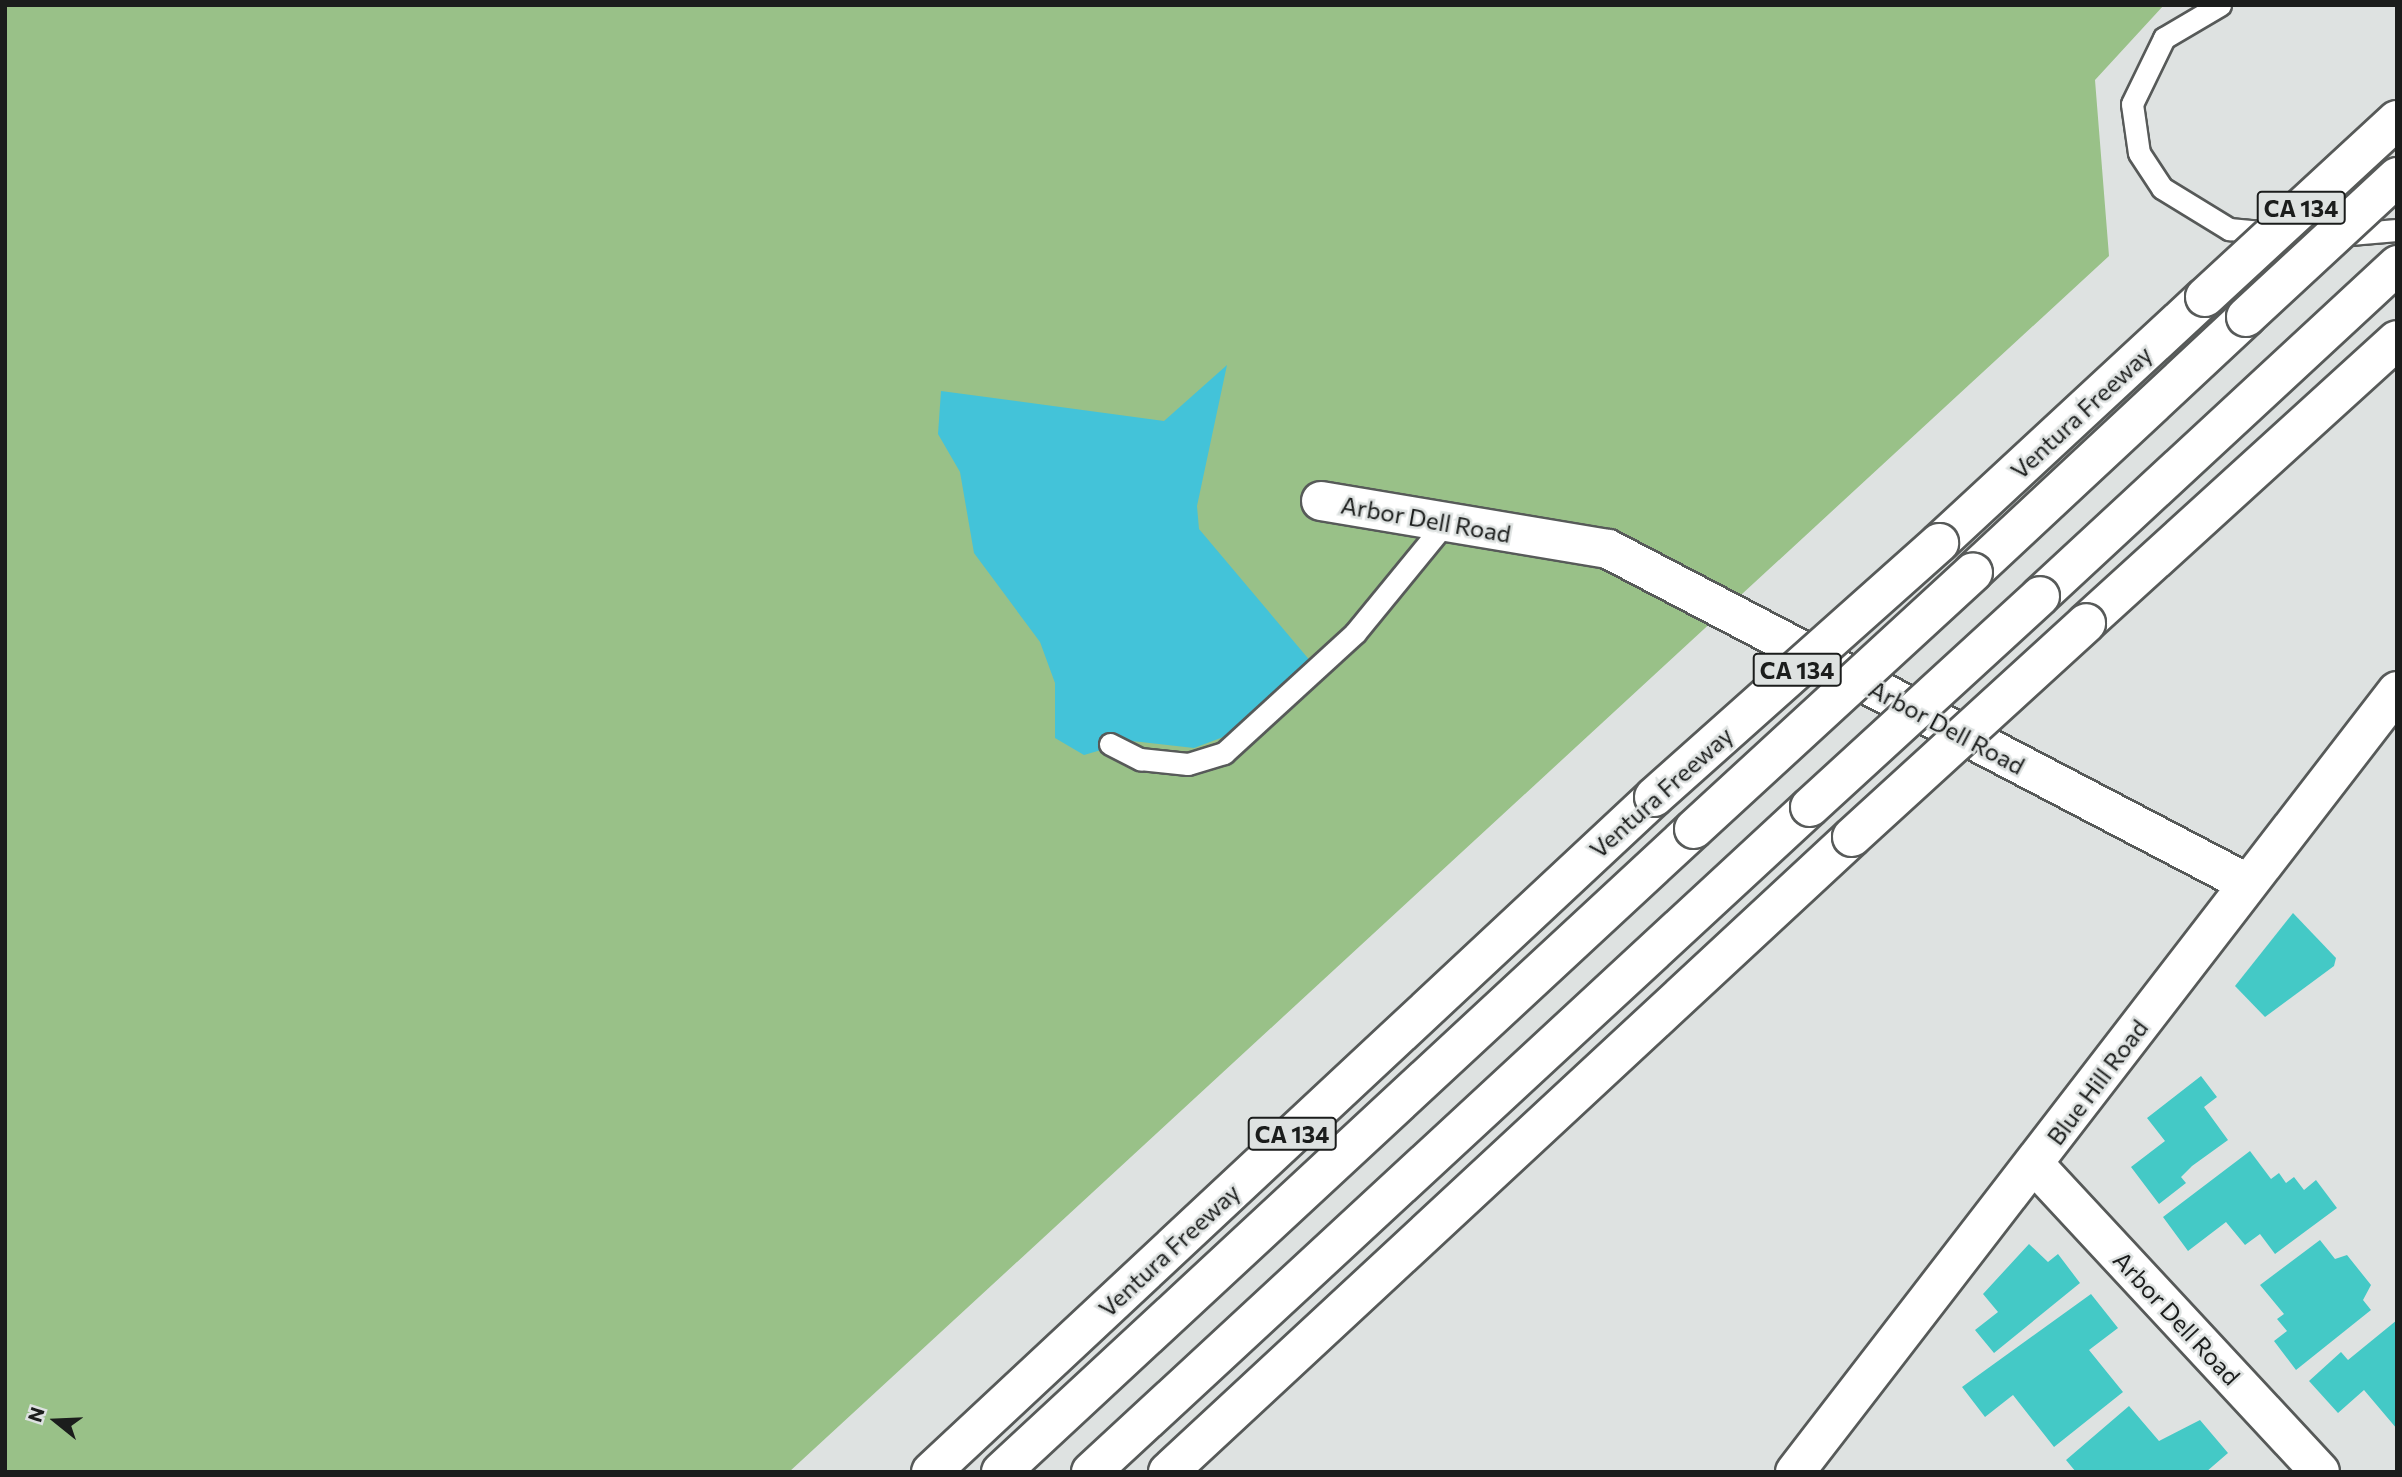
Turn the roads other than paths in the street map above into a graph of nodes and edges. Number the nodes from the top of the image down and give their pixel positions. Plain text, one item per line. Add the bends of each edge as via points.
1 (2220, 5) edge
2 (2397, 120) edge
3 (2397, 177) edge
4 (2397, 230) edge
5 (2397, 265) edge
6 (2397, 340) edge
7 (1321, 501) dead end
8 (1446, 522) junction
9 (2397, 691) edge
10 (1110, 744) dead end
11 (2247, 883) junction
12 (2034, 1164) junction
13 (931, 1472) edge
14 (1001, 1472) edge
15 (1091, 1472) edge
16 (1168, 1472) edge
17 (1795, 1472) edge
18 (2320, 1472) edge

1 - 4 lane via 2164,38 2132,104 2139,153 2162,188 2228,229 2315,237
2 - 13 main road, Ventura Freeway / CA 134, bridge via 1940,543 1654,797
3 - 14 main road, bridge
5 - 15 main road, bridge
6 - 16 main road, bridge via 1852,836
7 - 8 main road, Arbor Dell Road
8 - 10 lane via 1354,633 1224,753 1188,764 1140,759
8 - 11 main road, Arbor Dell Road via 1608,550
9 - 11 main road, Blue Hill Road
11 - 12 main road, Blue Hill Road
12 - 17 main road, Blue Hill Road
12 - 18 main road, Arbor Dell Road

